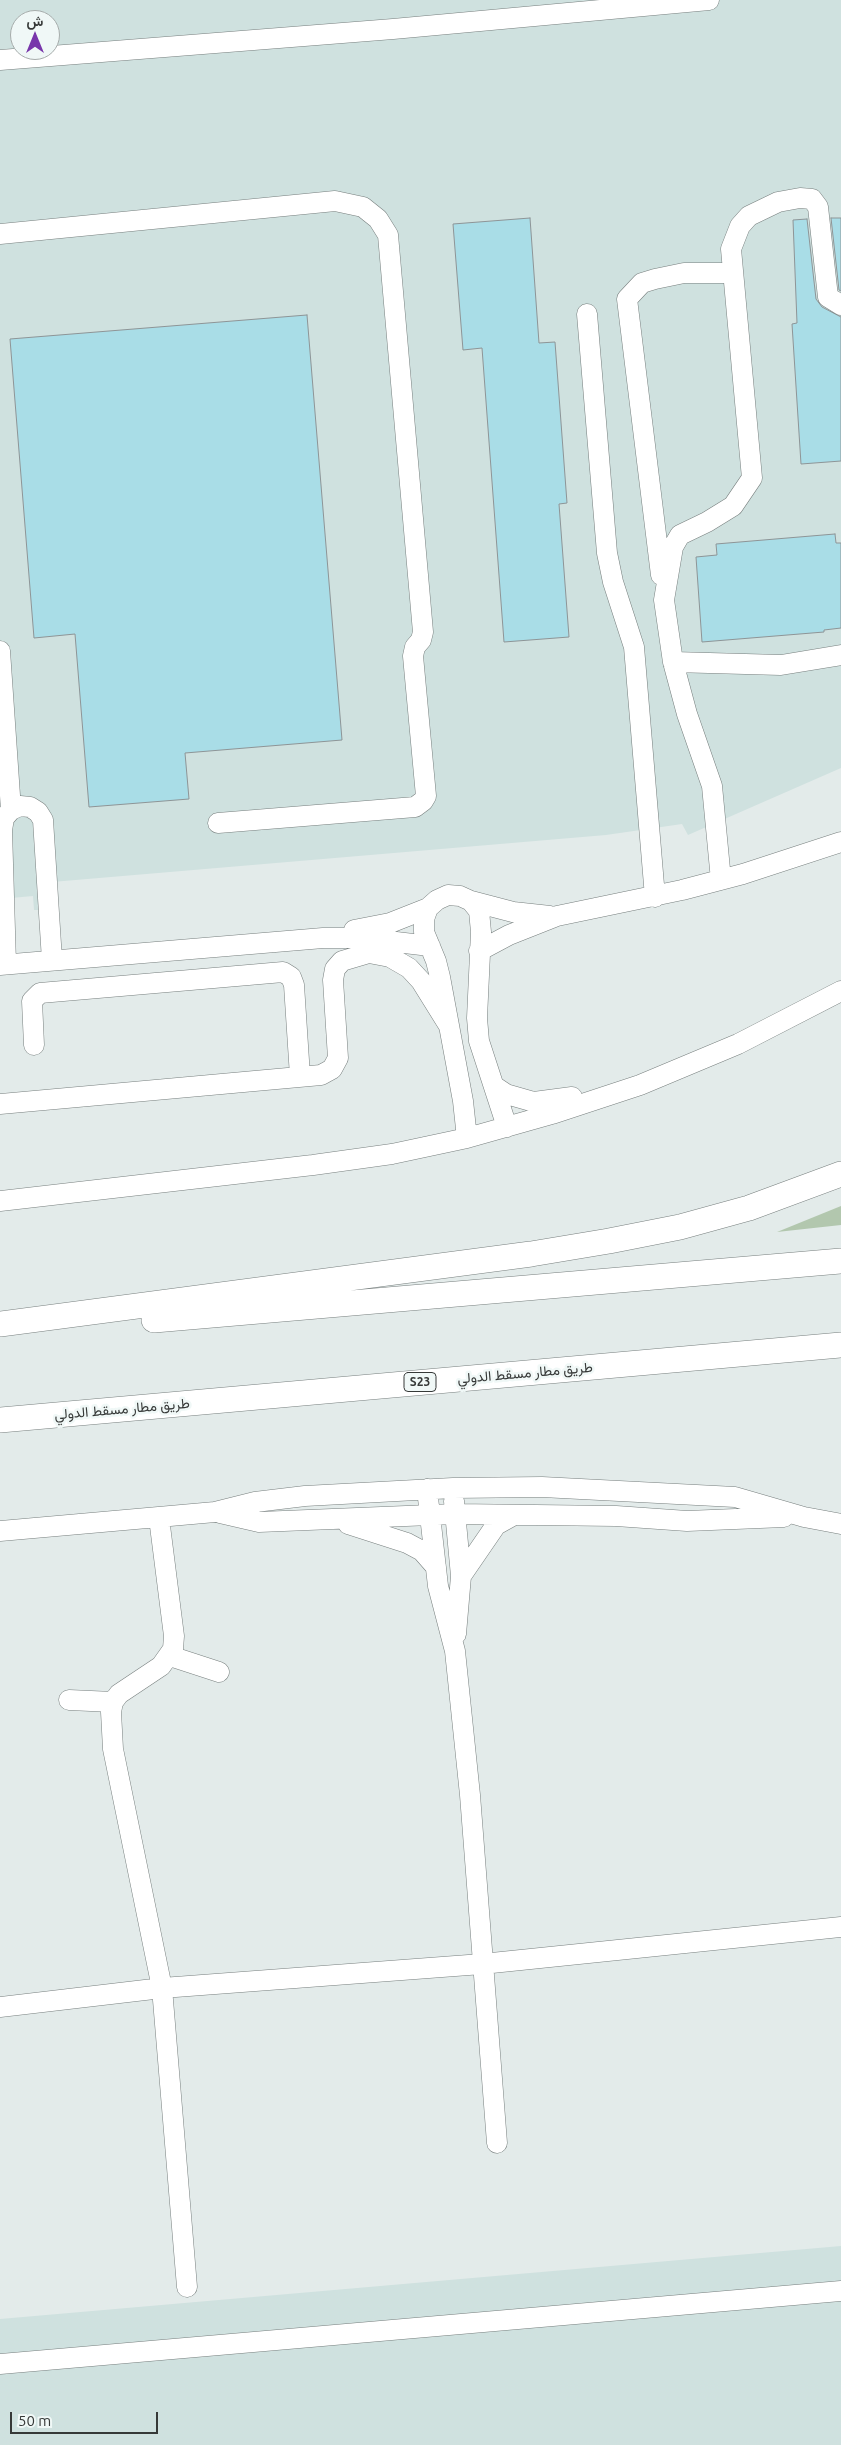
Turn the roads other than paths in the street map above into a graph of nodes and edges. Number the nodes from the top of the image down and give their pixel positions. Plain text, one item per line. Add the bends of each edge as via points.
1 (709, 0) edge
2 (569, 6) edge
3 (0, 60) edge
4 (0, 234) edge
5 (733, 272) junction
6 (841, 305) edge
7 (587, 314) dead end
8 (664, 600) junction
9 (0, 651) edge
10 (841, 655) edge
11 (672, 662) junction
12 (11, 810) junction
13 (218, 823) dead end
14 (841, 842) edge
15 (721, 880) junction
16 (655, 897) junction
17 (471, 902) junction
18 (428, 908) junction
19 (557, 916) junction
20 (323, 938) junction
21 (430, 946) junction
22 (479, 951) junction
23 (52, 960) junction
24 (3, 965) edge
25 (841, 991) edge
26 (449, 1026) junction
27 (34, 1045) dead end
28 (300, 1076) junction
29 (640, 1085) junction
30 (494, 1086) junction
31 (0, 1104) edge
32 (507, 1127) junction
33 (467, 1138) junction
34 (841, 1174) edge
35 (0, 1201) edge
36 (841, 1261) edge
37 (0, 1324) edge
38 (0, 1333) edge
39 (841, 1345) edge
40 (0, 1420) edge
41 (453, 1488) junction
42 (427, 1489) junction
43 (215, 1512) junction
44 (455, 1514) junction
45 (430, 1515) junction
46 (514, 1515) junction
47 (804, 1517) junction
48 (159, 1518) junction
49 (334, 1520) junction
50 (841, 1524) edge
51 (0, 1531) edge
52 (436, 1567) junction
53 (460, 1576) junction
54 (455, 1651) junction
55 (170, 1656) junction
56 (219, 1672) dead end
57 (69, 1700) dead end
58 (113, 1702) junction
59 (841, 1927) edge
60 (482, 1964) junction
61 (162, 1988) junction
62 (0, 2007) edge
63 (497, 2143) dead end
64 (187, 2287) dead end
65 (841, 2290) edge
66 (0, 2364) edge

1 - 2 street
2 - 3 street
4 - 13 street via 345,201 363,207 378,219 388,235 423,632 413,656 426,796 415,807
5 - 6 street via 731,249 740,226 748,216 778,202 812,199 818,207 828,297
5 - 8 street via 752,478 733,506 680,535 672,547
5 - 8 street via 655,279 642,283 627,299
7 - 16 street via 607,553 634,647
8 - 11 street
9 - 12 street
10 - 11 street via 781,665
11 - 15 street via 712,786
12 - 23 street via 20,806 30,807 43,820
12 - 24 street via 4,818 2,830
14 - 15 street
15 - 16 street
16 - 19 street
17 - 18 street via 460,896 448,895
17 - 19 street via 513,912
17 - 22 street via 479,911
18 - 20 street via 390,923
18 - 21 street via 424,932
19 - 22 street
20 - 21 street via 362,938
20 - 23 street
21 - 26 street
22 - 30 street via 477,1018 485,1064
23 - 24 street
25 - 29 street via 738,1044
26 - 28 street via 421,981 400,961 380,954 358,955 342,961 333,974 336,1064 322,1076
26 - 33 street
27 - 28 street via 32,1000 40,993 283,972 291,977 294,985
28 - 31 street
29 - 30 street via 534,1102
29 - 32 street
30 - 32 street
32 - 33 street
33 - 35 street via 392,1154 333,1162
34 - 37 main road via 749,1208 680,1227 609,1241
36 - 38 main road
39 - 40 main road, طريق مطار مسقط الدولي / S23
41 - 42 street
41 - 44 street
41 - 47 street via 551,1487 735,1497
42 - 43 street via 305,1496 255,1502
42 - 45 street
43 - 48 street
43 - 49 street via 259,1522
44 - 45 street
44 - 46 street
44 - 53 street
45 - 49 street
45 - 52 street
46 - 47 street via 616,1516 687,1521
46 - 53 street via 496,1525
47 - 50 street
48 - 51 street
48 - 55 street via 174,1636
49 - 52 street via 407,1543 422,1551
52 - 54 street
53 - 54 street
54 - 60 street via 470,1795
55 - 56 street
55 - 58 street via 123,1690
57 - 58 street
58 - 61 street via 113,1749
59 - 60 street
60 - 61 street
60 - 63 street
61 - 62 street
61 - 64 street
65 - 66 street

